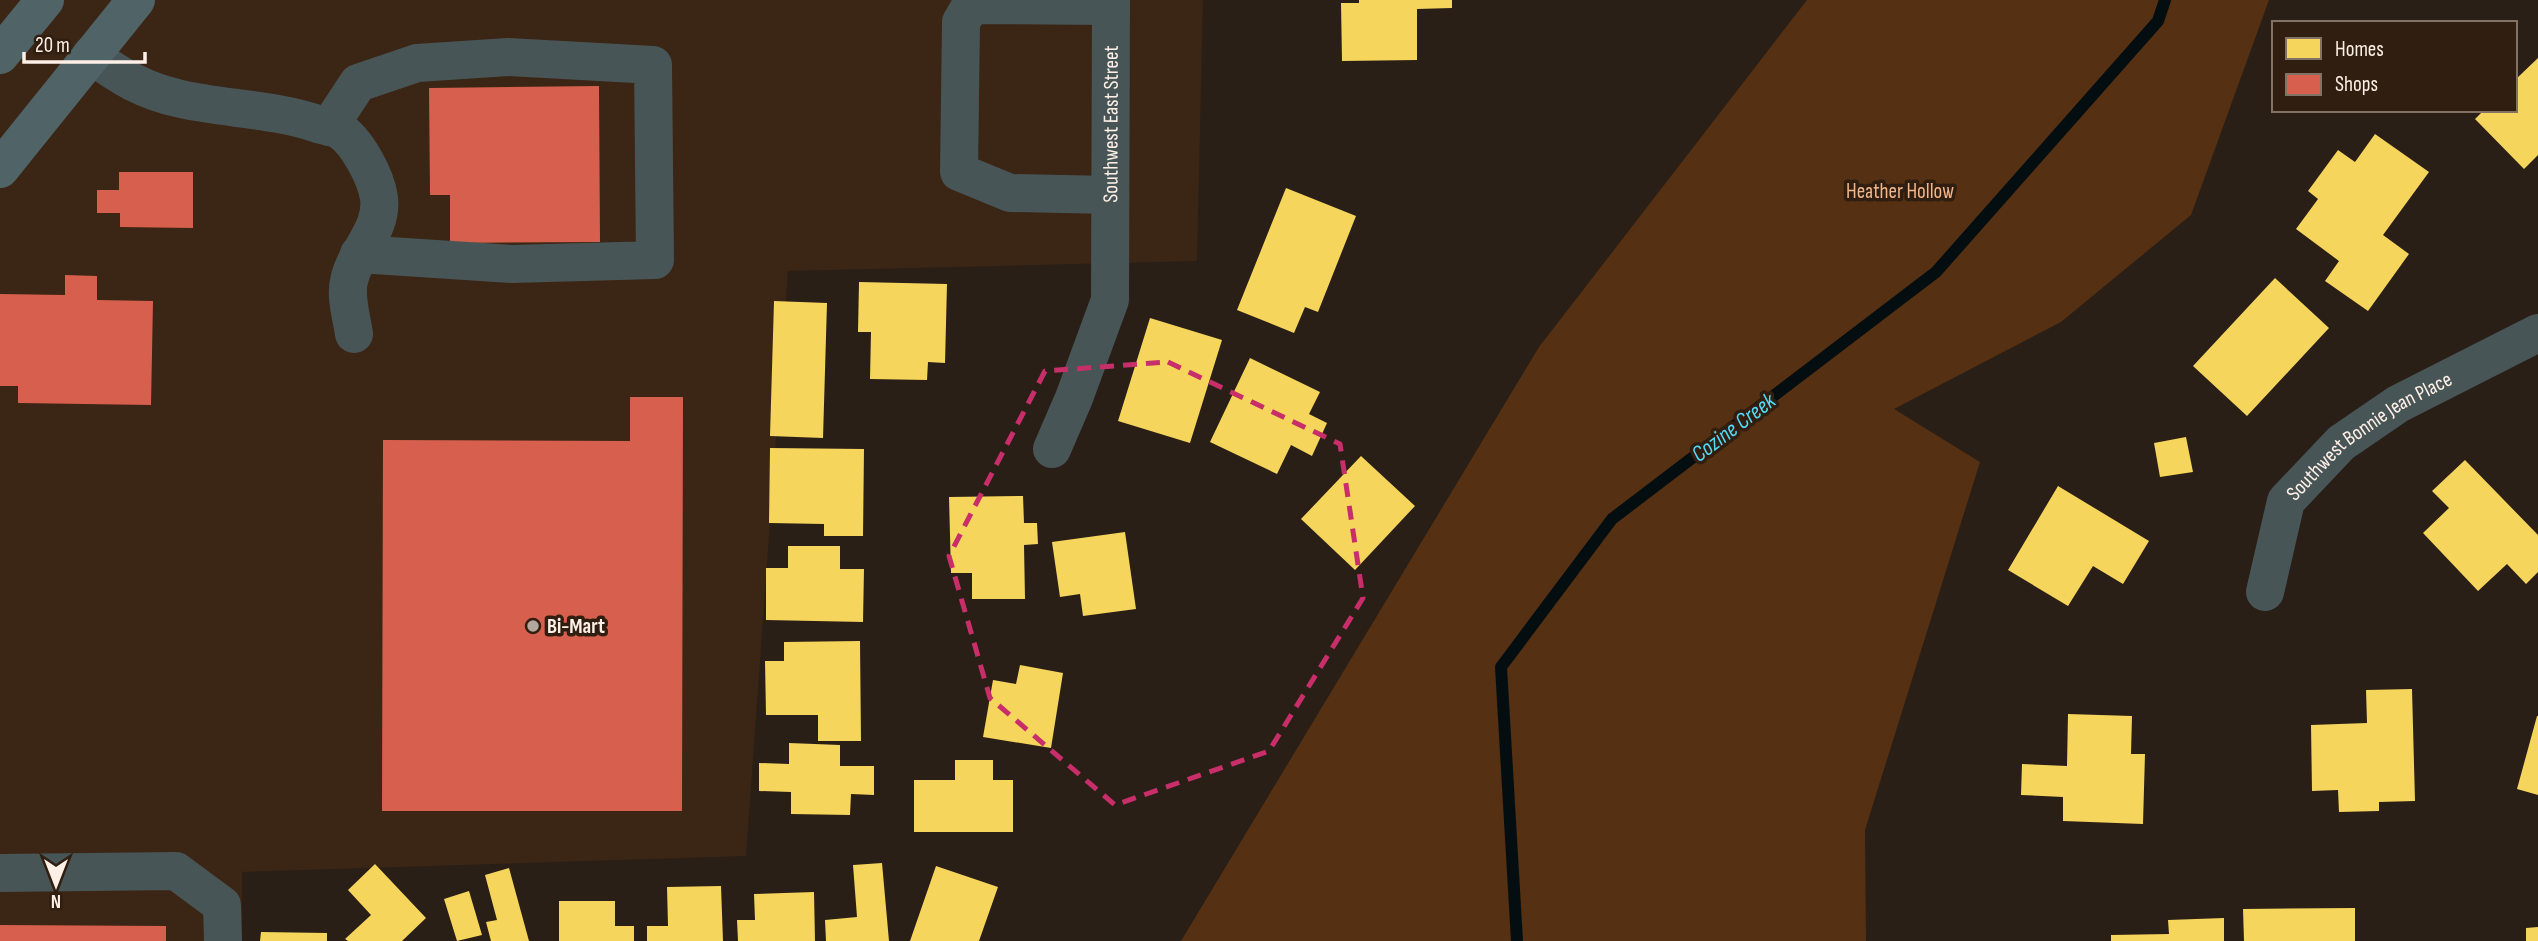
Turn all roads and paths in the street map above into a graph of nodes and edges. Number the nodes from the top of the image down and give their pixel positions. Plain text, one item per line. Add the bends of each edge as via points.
1 (44, 0) edge
2 (136, 0) edge
3 (1111, 3) edge
4 (0, 55) edge
5 (91, 55) junction
6 (329, 127) junction
7 (0, 169) edge
8 (1110, 195) junction
9 (359, 254) junction
10 (2538, 333) edge
11 (354, 334) dead end
12 (1052, 449) dead end
13 (2265, 592) dead end
14 (0, 873) edge
15 (223, 941) edge

1 - 4 highway
2 - 5 highway
3 - 8 street, Southwest East Street
3 - 8 street via 971,5 961,22 959,172 1010,193
5 - 6 street via 137,86 179,99 298,117
5 - 7 highway
6 - 9 street via 339,130 355,147 371,171 379,197 379,215
6 - 9 street via 358,83 416,63 508,57 653,65 655,260 512,264
8 - 12 street, Southwest East Street via 1110,300
9 - 11 street via 348,285
10 - 13 street, Southwest Bonnie Jean Place via 2398,404 2342,443 2286,501
14 - 15 street via 176,871 222,905

